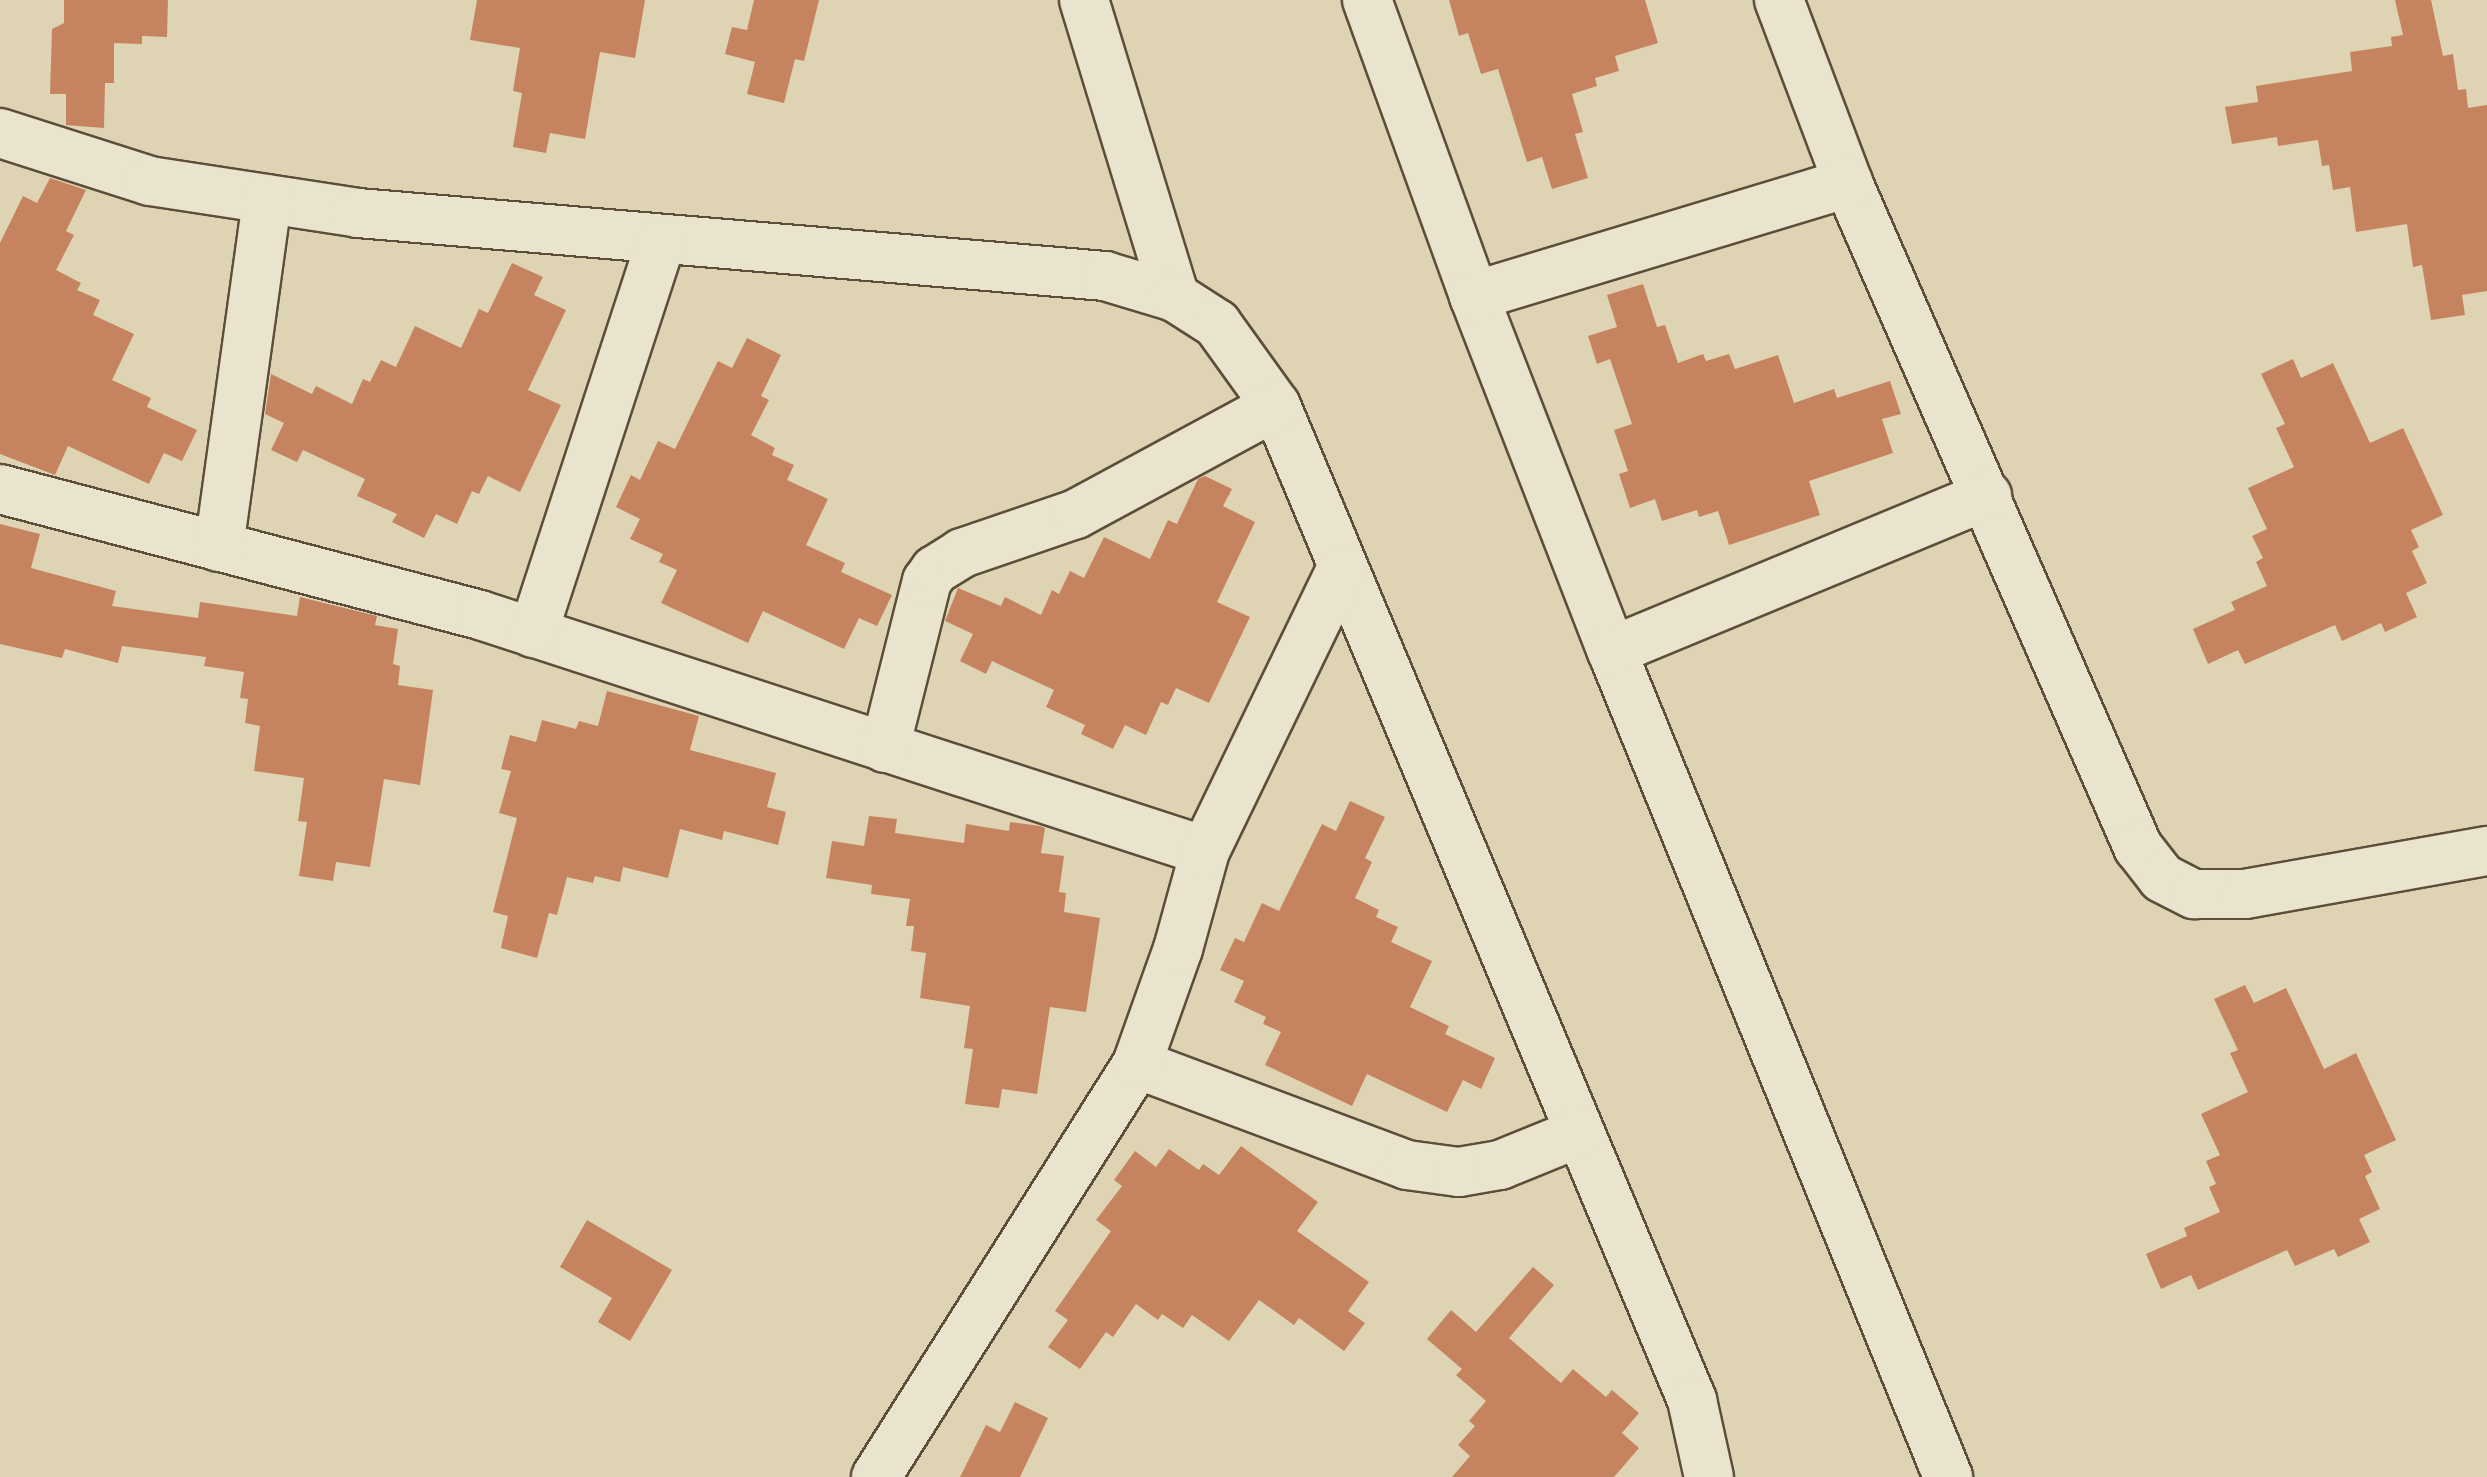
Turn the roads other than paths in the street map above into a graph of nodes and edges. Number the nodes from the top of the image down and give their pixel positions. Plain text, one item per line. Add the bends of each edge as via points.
1 (1084, 0) edge
2 (1366, 0) edge
3 (1778, 0) edge
4 (0, 133) edge
5 (1848, 184) junction
6 (267, 199) junction
7 (662, 242) junction
8 (1474, 296) junction
9 (1176, 297) junction
10 (1276, 406) junction
11 (0, 489) edge
12 (1986, 496) junction
13 (220, 547) junction
14 (1341, 570) junction
15 (533, 632) junction
16 (1612, 651) junction
17 (885, 748) junction
18 (1205, 851) junction
19 (2487, 851) edge
20 (1137, 1064) junction
21 (1579, 1134) junction
22 (876, 1477) edge
23 (1709, 1477) edge
24 (1948, 1477) edge

1 - 9 street
2 - 8 street
3 - 5 street
4 - 6 street via 150,181
5 - 8 street
5 - 12 street
6 - 7 street
6 - 13 street
7 - 9 street via 1104,276
7 - 15 street
8 - 16 street
9 - 10 street via 1217,324
10 - 14 street
10 - 17 street via 1076,514 962,553 934,570
11 - 13 street
12 - 16 street
12 - 19 street via 2138,848 2162,878 2194,894 2245,894
13 - 15 street
14 - 18 street
14 - 21 street
15 - 17 street
16 - 24 street
17 - 18 street
18 - 20 street
20 - 21 street via 1406,1165 1460,1172
20 - 22 street
21 - 23 street via 1692,1400

